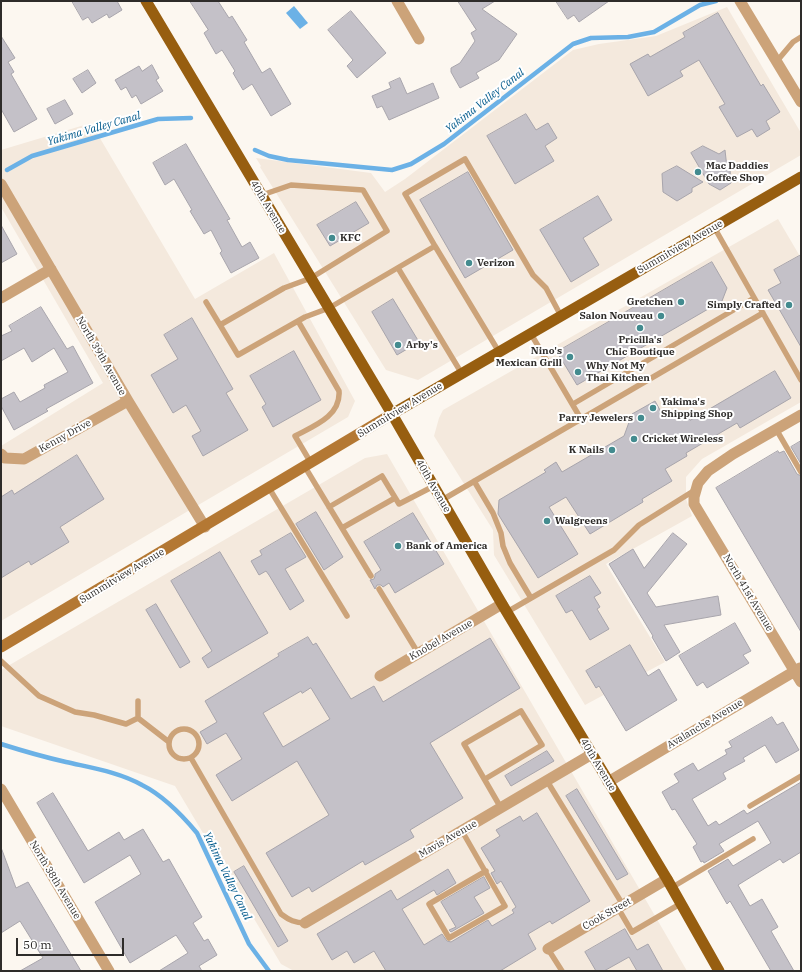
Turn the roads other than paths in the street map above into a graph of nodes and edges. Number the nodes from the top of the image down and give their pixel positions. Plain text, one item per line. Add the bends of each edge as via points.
1 (146, 1) edge
2 (397, 1) edge
3 (740, 1) edge
4 (801, 37) edge
5 (419, 39) dead end
6 (777, 61) junction
7 (801, 102) edge
8 (801, 177) edge
9 (1, 184) edge
10 (262, 195) junction
11 (714, 227) junction
12 (435, 246) junction
13 (398, 268) junction
14 (51, 269) junction
15 (311, 278) junction
16 (1, 298) edge
17 (754, 298) junction
18 (206, 302) dead end
19 (329, 308) junction
20 (763, 313) junction
21 (561, 316) junction
22 (298, 321) junction
23 (220, 325) junction
24 (531, 334) junction
25 (499, 352) junction
26 (462, 374) junction
27 (801, 380) edge
28 (128, 401) junction
29 (573, 404) junction
30 (392, 414) junction
31 (801, 414) edge
32 (581, 419) junction
33 (776, 429) junction
34 (1, 454) edge
35 (308, 465) junction
36 (801, 472) edge
37 (474, 481) junction
38 (434, 486) junction
39 (269, 488) junction
40 (696, 489) junction
41 (395, 498) junction
42 (442, 500) junction
43 (329, 507) junction
44 (205, 527) junction
45 (342, 528) junction
46 (371, 576) dead end
47 (379, 589) dead end
48 (531, 598) junction
49 (504, 608) junction
50 (347, 616) dead end
51 (1, 647) edge
52 (418, 653) junction
53 (1, 661) edge
54 (798, 669) edge
55 (380, 676) dead end
56 (801, 682) edge
57 (138, 701) dead end
58 (138, 718) junction
59 (169, 742) junction
60 (592, 754) junction
61 (191, 758) junction
62 (801, 776) edge
63 (485, 779) junction
64 (547, 781) junction
65 (608, 782) junction
66 (1, 789) edge
67 (750, 806) dead end
68 (501, 808) junction
69 (462, 830) junction
70 (753, 839) dead end
71 (486, 871) junction
72 (669, 884) junction
73 (680, 904) junction
74 (620, 906) junction
75 (305, 923) joint
76 (548, 949) joint
77 (109, 971) edge
78 (562, 971) edge
79 (719, 971) edge

1 - 10 main road, 40th Avenue
2 - 5 street
3 - 6 street
4 - 6 lane via 793,42
6 - 7 street
8 - 11 main road, Summitview Avenue
9 - 14 street, North 39th Avenue
10 - 15 main road, 40th Avenue
10 - 15 lane via 291,185 363,190 387,231
11 - 17 lane
11 - 21 main road, Summitview Avenue
12 - 13 lane
12 - 21 lane via 405,194 465,159 533,275 546,288
12 - 25 lane
13 - 19 lane
13 - 26 lane
14 - 16 street
14 - 28 street, North 39th Avenue
15 - 19 main road, 40th Avenue
15 - 23 lane via 284,288
17 - 20 lane
17 - 29 lane
18 - 23 lane
19 - 22 lane
19 - 30 main road, 40th Avenue
20 - 27 lane
20 - 32 lane
21 - 24 main road, Summitview Avenue
22 - 23 lane via 238,355
22 - 35 lane via 339,391 335,410 324,420 295,436
24 - 25 main road, Summitview Avenue
24 - 29 lane
25 - 26 main road, Summitview Avenue
26 - 30 main road, Summitview Avenue
28 - 34 street, Kenny Drive via 24,459 5,458
28 - 44 street, North 39th Avenue
29 - 32 lane
30 - 35 main road, Summitview Avenue
30 - 38 main road, 40th Avenue
31 - 33 street
32 - 37 lane
33 - 36 lane
33 - 40 street via 717,464 700,478
35 - 39 main road, Summitview Avenue
35 - 43 lane
37 - 42 lane
37 - 48 lane via 493,513 510,563
38 - 41 lane via 399,504
38 - 42 main road, 40th Avenue
39 - 44 main road, Summitview Avenue
39 - 50 lane
40 - 48 lane via 639,525 614,550
40 - 54 street, North 41st Avenue via 694,504
41 - 43 lane via 382,476
41 - 45 lane
42 - 49 main road, 40th Avenue
43 - 45 lane
44 - 51 main road, Summitview Avenue
45 - 46 lane
47 - 52 lane
48 - 49 lane
49 - 52 street, Knobel Avenue
49 - 60 main road, 40th Avenue
52 - 55 street, Knobel Avenue
53 - 58 lane via 39,696 75,712 126,724
54 - 56 street, North 41st Avenue
54 - 65 street, Avalanche Avenue
57 - 58 lane
58 - 59 lane
59 - 61 lane via 170,751 177,758
59 - 61 lane via 170,737 182,729 192,732 199,745
60 - 64 street, Mavis Avenue
60 - 65 main road, 40th Avenue
61 - 75 lane via 281,914 296,923
62 - 67 lane
63 - 63 lane via 464,744 521,711 542,745
63 - 68 lane
64 - 68 street, Mavis Avenue
64 - 74 lane
65 - 72 main road, 40th Avenue
66 - 77 street, North 38th Avenue
68 - 69 street, Mavis Avenue
69 - 71 lane
69 - 75 street, Mavis Avenue
70 - 72 lane
71 - 71 lane via 506,906 449,938 429,904
72 - 73 main road, 40th Avenue
72 - 74 street, Cook Street
73 - 74 lane via 632,932
73 - 79 main road, 40th Avenue
74 - 76 street, Cook Street
76 - 78 lane

